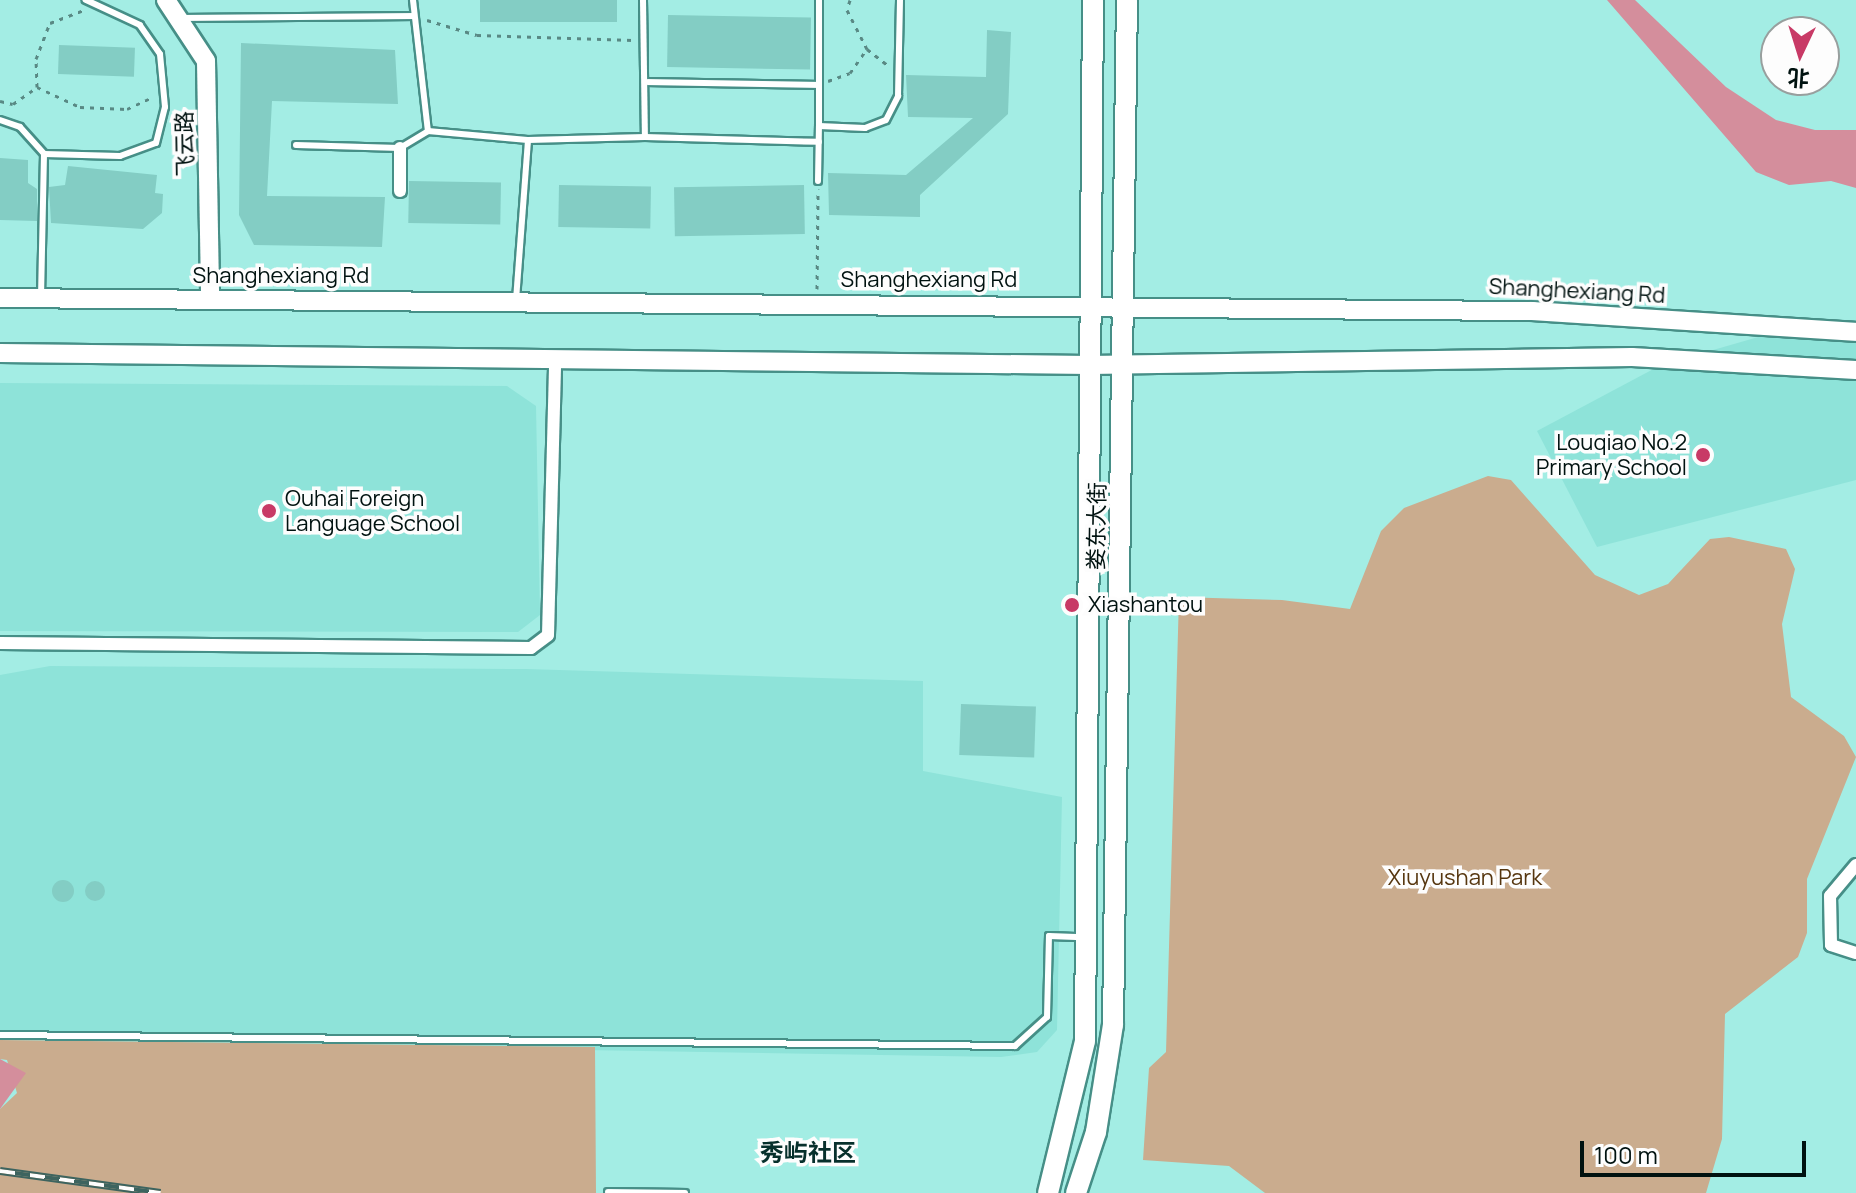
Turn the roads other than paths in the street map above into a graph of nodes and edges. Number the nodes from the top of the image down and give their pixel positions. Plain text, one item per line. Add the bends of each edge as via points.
1 (86, 0) edge
2 (166, 0) edge
3 (413, 0) edge
4 (643, 0) edge
5 (819, 0) edge
6 (900, 0) edge
7 (1093, 0) edge
8 (1127, 0) edge
9 (414, 16) junction
10 (180, 18) junction
11 (648, 82) junction
12 (819, 85) junction
13 (0, 120) edge
14 (819, 126) junction
15 (428, 131) junction
16 (645, 137) junction
17 (528, 140) junction
18 (819, 142) junction
19 (296, 145) dead end
20 (400, 148) junction
21 (44, 154) junction
22 (818, 181) road end
23 (400, 191) dead end
24 (0, 298) edge
25 (41, 298) junction
26 (210, 299) junction
27 (516, 301) junction
28 (1087, 305) junction
29 (1127, 305) junction
30 (1856, 332) edge
31 (0, 353) edge
32 (555, 360) junction
33 (1124, 363) junction
34 (1089, 365) junction
35 (1856, 370) edge
36 (0, 643) edge
37 (1856, 865) edge
38 (1086, 938) junction
39 (1856, 953) edge
40 (0, 1035) edge
41 (608, 1192) edge
42 (685, 1193) edge
43 (1048, 1193) edge
44 (1076, 1193) edge

1 - 21 lane via 140,25 160,54 164,92 156,143 120,156
2 - 10 main road, 飞云路
3 - 9 lane
4 - 11 lane via 641,40
5 - 12 lane
6 - 14 lane via 898,96 886,120 865,128
7 - 28 main road, 娄东大街
8 - 29 main road, 娄东大街
9 - 10 lane
9 - 15 lane
10 - 26 main road, 飞云路 via 206,61
11 - 12 lane
11 - 16 lane
12 - 14 lane
13 - 21 lane via 20,127
14 - 18 lane
15 - 17 lane
15 - 20 lane
16 - 17 lane
16 - 18 lane
17 - 27 lane
18 - 22 lane
19 - 20 lane
20 - 23 street
21 - 25 lane
24 - 25 main road, Shanghexiang Rd
25 - 26 main road, Shanghexiang Rd
26 - 27 main road, Shanghexiang Rd
27 - 28 main road, Shanghexiang Rd
28 - 29 main road, Shanghexiang Rd
28 - 34 main road, 娄东大街
29 - 30 main road, Shanghexiang Rd via 1533,311
29 - 33 main road, 娄东大街
31 - 32 main road
32 - 34 main road
32 - 36 street via 548,635 531,648
33 - 34 main road
33 - 35 main road via 1632,357
33 - 44 main road, 娄东大街 via 1113,1025 1096,1132
34 - 38 main road, 娄东大街
37 - 39 street via 1830,896 1831,945
38 - 40 lane via 1049,936 1047,1017 1015,1046
38 - 43 main road, 娄东大街 via 1085,1041
41 - 42 lane

